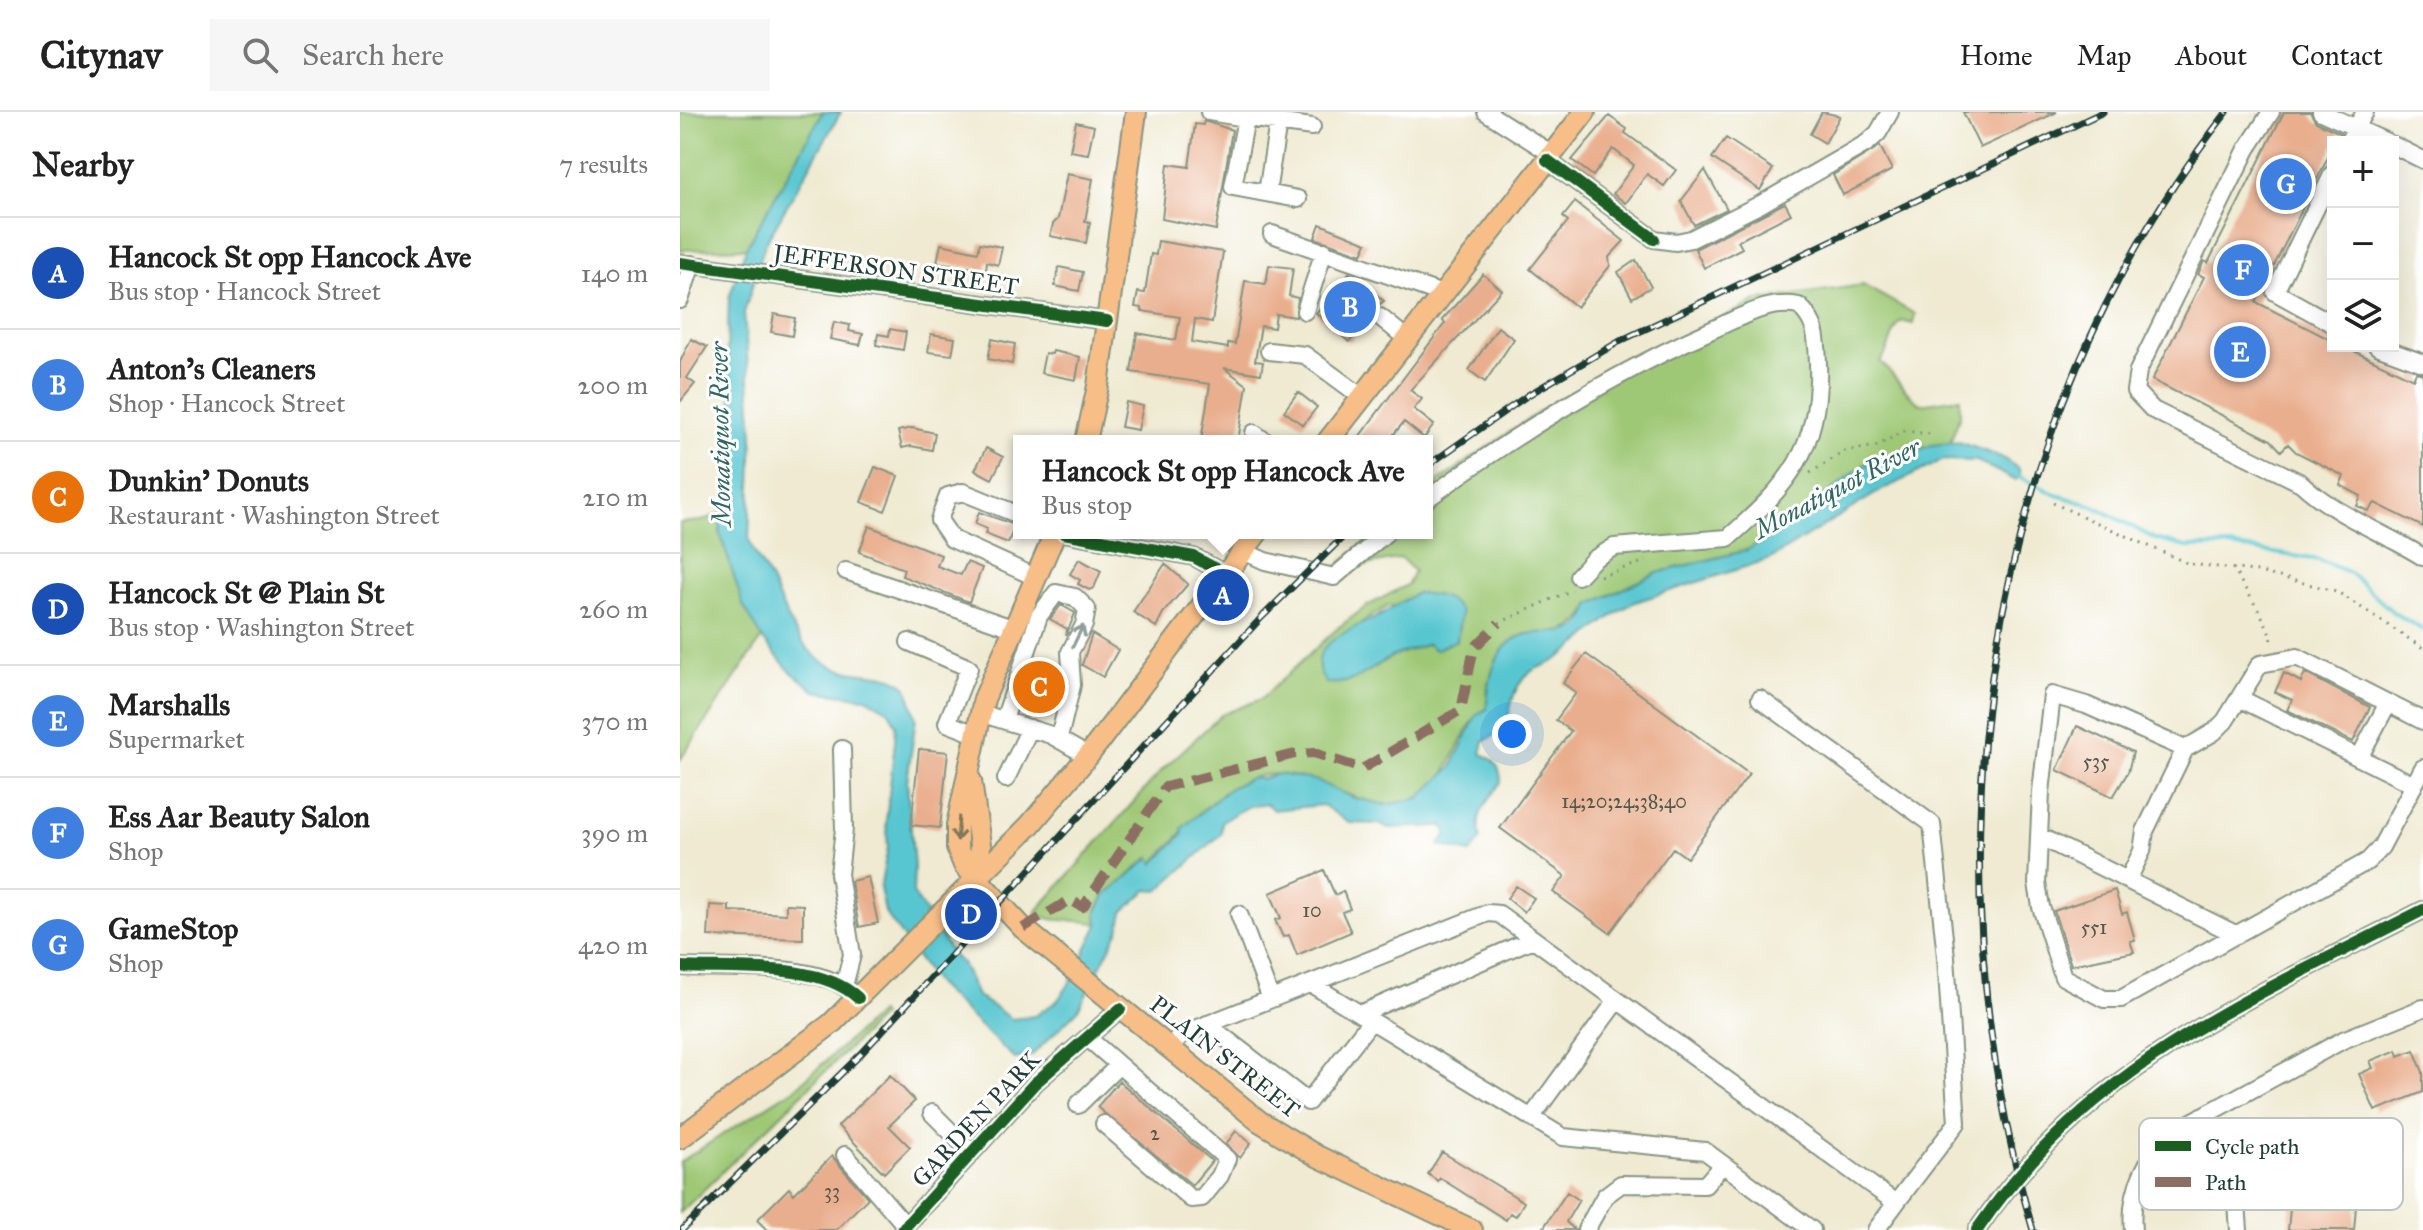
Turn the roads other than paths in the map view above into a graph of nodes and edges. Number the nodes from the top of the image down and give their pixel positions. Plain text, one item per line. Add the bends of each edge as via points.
1 (1136, 112) edge
2 (1209, 112) edge
3 (1486, 112) edge
4 (1585, 112) edge
5 (1890, 112) edge
6 (2271, 112) edge
7 (2321, 112) edge
8 (1246, 118) junction
9 (1269, 118) edge
10 (2361, 119) edge
11 (1312, 127) dead end
12 (2380, 136) edge
13 (2399, 148) edge
14 (1549, 157) junction
15 (2423, 160) edge
16 (2327, 185) edge
17 (1267, 193) junction
18 (1298, 199) dead end
19 (1272, 234) dead end
20 (1324, 251) junction
21 (686, 263) edge
22 (1442, 294) junction
23 (680, 300) edge
24 (1305, 311) dead end
25 (1380, 317) dead end
26 (1107, 321) junction
27 (2327, 321) edge
28 (1407, 339) junction
29 (1269, 351) dead end
30 (2393, 352) edge
31 (2423, 363) edge
32 (1362, 397) junction
33 (1087, 435) edge
34 (1333, 435) edge
35 (1433, 495) edge
36 (1013, 513) edge
37 (1052, 539) edge
38 (1096, 539) edge
39 (1252, 539) edge
40 (1379, 539) edge
41 (1243, 551) junction
42 (2423, 557) edge
43 (846, 571) dead end
44 (1225, 574) junction
45 (1578, 576) dead end
46 (1035, 577) junction
47 (1012, 628) junction
48 (909, 642) dead end
49 (969, 668) junction
50 (991, 679) junction
51 (2239, 698) junction
52 (1760, 699) dead end
53 (2388, 703) junction
54 (980, 713) junction
55 (1004, 720) junction
56 (2423, 721) edge
57 (1030, 728) junction
58 (975, 734) junction
59 (1059, 738) junction
60 (842, 749) dead end
61 (2185, 749) junction
62 (1088, 756) junction
63 (2359, 758) junction
64 (2423, 768) edge
65 (1006, 779) dead end
66 (2414, 785) junction
67 (2039, 836) junction
68 (2128, 880) junction
69 (977, 881) junction
70 (2423, 910) edge
71 (1239, 914) dead end
72 (2237, 935) junction
73 (1533, 939) junction
74 (680, 967) edge
75 (1311, 984) junction
76 (851, 992) junction
77 (1271, 999) junction
78 (1617, 1000) junction
79 (2423, 1008) edge
80 (1120, 1009) junction
81 (1365, 1018) junction
82 (1207, 1024) junction
83 (1089, 1039) junction
84 (1168, 1048) junction
85 (1119, 1065) junction
86 (1078, 1105) dead end
87 (932, 1113) dead end
88 (2202, 1116) joint
89 (1531, 1118) junction
90 (2199, 1118) edge
91 (1104, 1124) dead end
92 (680, 1138) edge
93 (972, 1153) junction
94 (845, 1155) dead end
95 (1723, 1164) junction
96 (2139, 1183) edge
97 (1896, 1203) junction
98 (2239, 1210) edge
99 (904, 1228) edge
100 (1472, 1230) edge
101 (1586, 1230) edge
102 (1812, 1230) edge
103 (1876, 1230) edge
104 (1977, 1230) edge
105 (2133, 1230) edge
106 (2239, 1230) edge

1 - 26 main road
2 - 8 street
3 - 14 street
4 - 14 main road
5 - 14 street via 1873,138 1691,239 1654,239
6 - 42 street via 2247,149 2144,357 2135,391 2153,410 2301,483 2321,502
7 - 10 street
8 - 9 street
8 - 17 street via 1233,187
9 - 11 street
9 - 17 street
10 - 12 street
13 - 15 street
14 - 22 main road
16 - 27 street via 2275,292
17 - 18 street
19 - 20 street
20 - 22 street
20 - 24 street
21 - 23 street
21 - 26 street, JEFFERSON STREET
22 - 28 main road
25 - 28 street
26 - 33 main road
28 - 32 main road
29 - 32 street via 1305,355
30 - 31 street
32 - 34 main road
35 - 45 street via 1524,430 1667,350 1770,305 1799,306 1816,335 1819,404 1809,440 1782,485 1728,538 1614,547
36 - 46 street via 963,492 948,496 939,520 952,539
37 - 46 main road
38 - 44 street via 1194,557
39 - 41 main road
40 - 41 street via 1334,577
41 - 44 main road
43 - 47 street
44 - 62 main road
46 - 47 main road
47 - 50 main road
48 - 49 street
49 - 50 street
49 - 58 street via 947,723
50 - 54 main road
51 - 53 street via 2258,666 2297,657
51 - 61 street via 2214,732
51 - 63 street
52 - 97 street via 1932,824 1957,1123
53 - 56 street
53 - 63 street
54 - 55 street
54 - 58 main road
55 - 57 street
59 -> 55 street via 1072,685 1070,652 1087,609 1075,597 1056,593 1039,616
57 - 59 street
57 - 65 street
58 - 69 main road via 969,772 980,836
59 - 62 street
60 - 76 street via 839,874 852,955
61 - 67 street via 2052,695
61 - 68 street
62 - 69 main road
63 - 66 street
64 - 66 street
66 - 72 street via 2368,861
67 - 68 street
67 - 72 street via 2041,907 2059,971 2088,992 2121,999
68 - 72 street
69 - 76 main road via 900,957
69 - 80 main road, PLAIN STREET via 1012,918
70 - 104 street via 2218,1015 2142,1062 2057,1133
71 - 77 street
73 - 75 street via 1499,914 1488,913
73 - 78 street
73 - 81 street
74 - 76 street via 802,973
75 - 77 street
75 - 81 street
76 - 92 main road via 800,1050
77 - 82 street
78 - 89 street
78 - 97 street
79 - 88 street via 2343,1040
80 - 83 street, GARDEN PARK
80 - 84 main road, PLAIN STREET
81 - 82 street via 1308,1102
81 - 89 street
82 - 84 street via 1183,1034
83 - 85 street
83 - 93 street, GARDEN PARK via 1034,1084
84 - 100 main road, PLAIN STREET via 1297,1145
85 - 86 street
85 - 91 street via 1227,1159 1202,1198 1191,1199
87 - 93 street
88 - 90 street
89 - 95 street via 1563,1137 1689,1147
93 - 99 street, GARDEN PARK
94 - 99 street
95 - 101 street via 1705,1185 1621,1184
95 - 102 street
96 - 105 street
97 - 103 street
98 - 106 street

